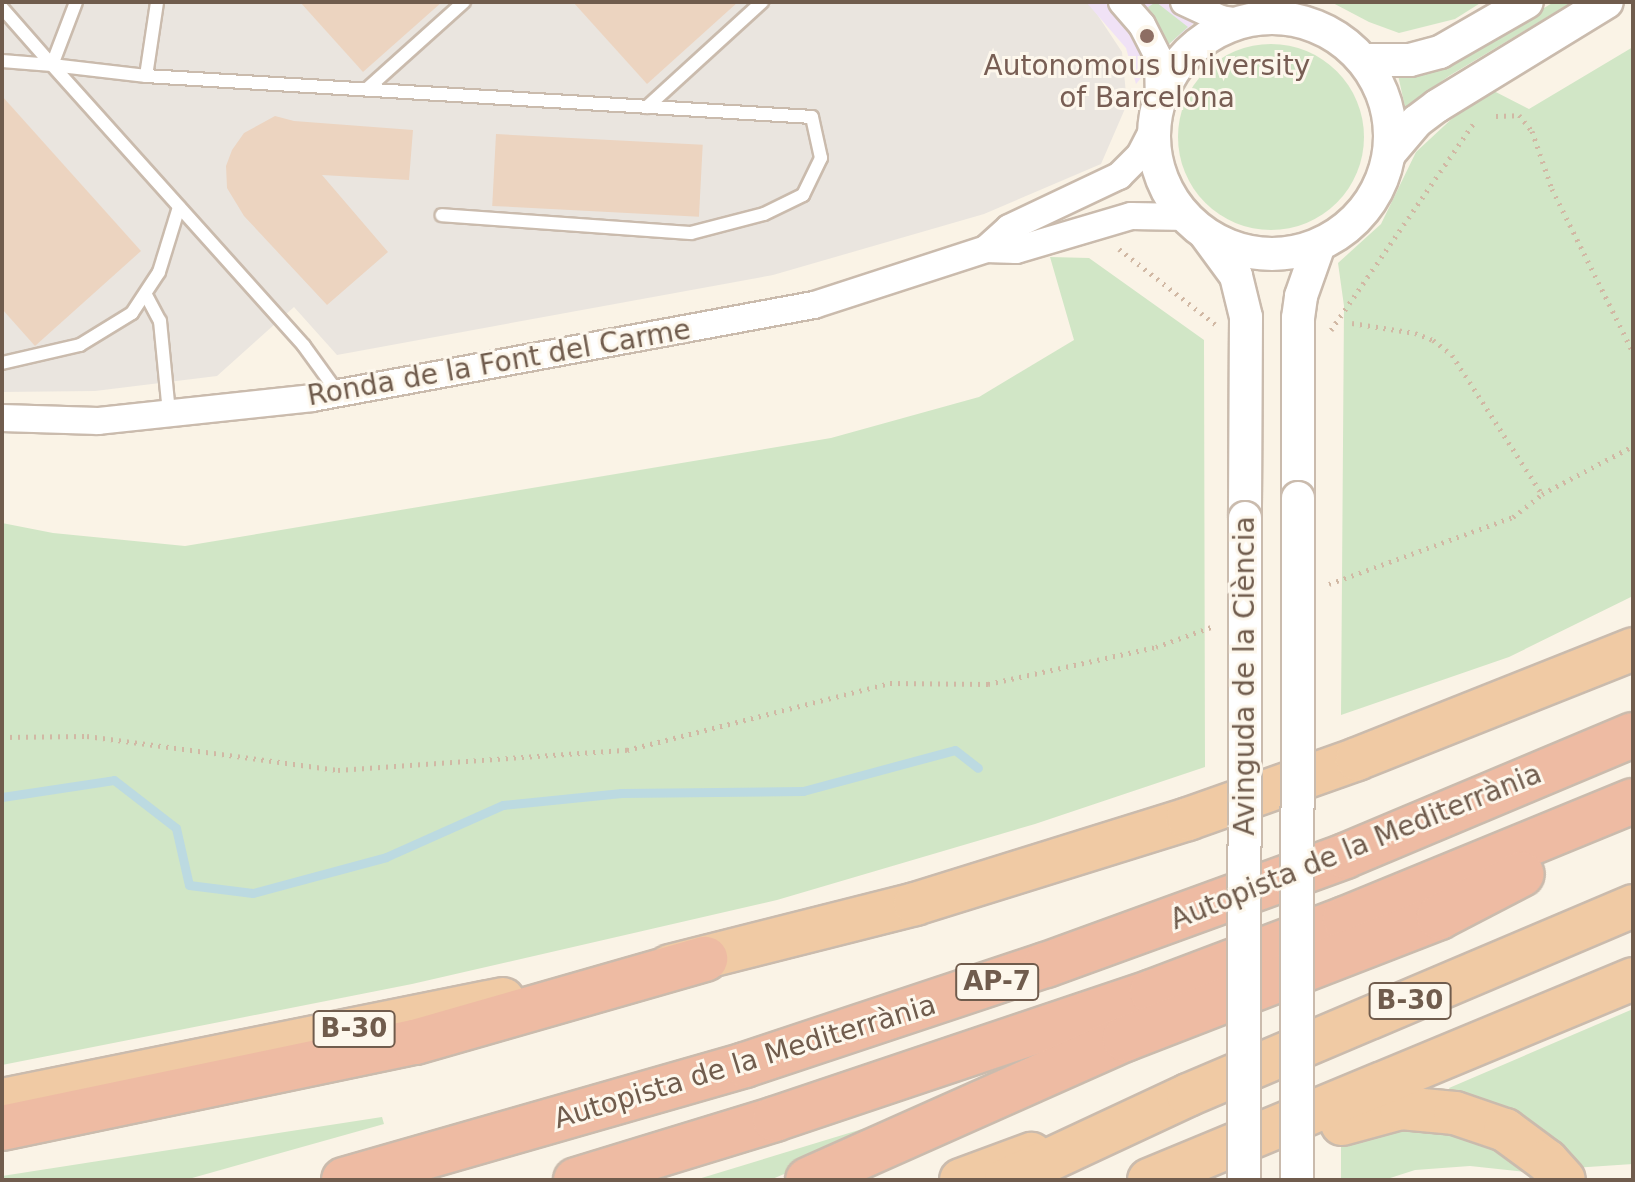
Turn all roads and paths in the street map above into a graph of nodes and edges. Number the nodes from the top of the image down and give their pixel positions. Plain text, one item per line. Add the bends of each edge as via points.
1 (76, 2) edge
2 (157, 2) edge
3 (464, 2) edge
4 (762, 2) edge
5 (1122, 2) edge
6 (1184, 2) edge
7 (1527, 2) edge
8 (1607, 2) edge
9 (2, 8) edge
10 (1241, 22) junction
11 (1364, 60) junction
12 (2, 61) edge
13 (52, 65) junction
14 (146, 76) junction
15 (368, 88) junction
16 (647, 107) junction
17 (1156, 115) junction
18 (1479, 115) dead end
19 (1496, 116) dead end
20 (1389, 154) junction
21 (179, 207) junction
22 (442, 215) dead end
23 (1195, 225) junction
24 (1319, 245) junction
25 (1117, 248) dead end
26 (986, 249) junction
27 (146, 295) junction
28 (1214, 321) dead end
29 (1334, 322) dead end
30 (1352, 323) dead end
31 (1633, 352) edge
32 (2, 363) edge
33 (338, 393) junction
34 (169, 413) junction
35 (2, 418) edge
36 (1633, 446) edge
37 (1542, 494) junction
38 (1320, 587) dead end
39 (1216, 625) dead end
40 (1633, 649) edge
41 (1633, 735) edge
42 (2, 739) edge
43 (1633, 801) edge
44 (1633, 815) edge
45 (1633, 906) edge
46 (705, 959) junction
47 (1633, 979) edge
48 (1188, 1095) junction
49 (2, 1100) edge
50 (2, 1128) edge
51 (344, 1180) edge
52 (576, 1180) edge
53 (808, 1180) edge
54 (961, 1180) edge
55 (1006, 1180) edge
56 (1149, 1180) edge
57 (1163, 1180) edge
58 (1244, 1180) edge
59 (1297, 1180) edge
60 (1564, 1180) edge

1 - 13 lane
2 - 14 lane
3 - 15 lane
4 - 16 lane
5 - 17 street via 1142,25 1158,57
6 - 10 street
7 - 11 street via 1440,52 1410,60
8 - 20 street via 1437,106
9 - 13 lane
10 - 11 street via 1265,18 1313,25
10 - 17 street via 1199,43 1168,80
11 - 20 street via 1386,104
12 - 13 lane
13 - 14 lane
13 - 21 lane
14 - 15 lane
15 - 16 lane
16 - 22 lane via 812,117 821,158 803,195 764,214 691,233
17 - 23 street via 1160,176
17 - 26 street, Ronda de la Font del Carme via 1140,155 1119,176 1009,228
18 - 29 path
19 - 31 path via 1519,115 1532,131 1552,189
20 - 24 street via 1373,198 1359,216
21 - 27 lane via 159,272
21 - 33 lane via 304,346
23 - 24 street via 1248,251 1284,252
23 - 26 street, Ronda de la Font del Carme via 1131,216 1016,250
23 - 58 street, Avinguda de la Ciència, bridge via 1236,276 1246,317
24 - 59 street, Avinguda de la Ciència, bridge via 1298,318
25 - 28 path
26 - 33 street, Ronda de la Font del Carme via 814,305
27 - 32 lane via 132,313 80,345
27 - 34 lane via 160,321
30 - 37 path via 1415,333 1452,355
33 - 34 street, Ronda de la Font del Carme
34 - 35 street, Ronda de la Font del Carme via 98,421
36 - 37 path
37 - 38 path via 1513,517
39 - 42 path via 1156,647 988,684 890,683 627,750 338,770 87,736
40 - 46 highway, B-30 via 1357,759 1188,819 915,904
41 - 51 highway, Autopista de la Mediterrània / AP-7 via 1345,856 1046,965 730,1070
43 - 52 highway, Autopista de la Mediterrània / AP-7 via 1152,992 817,1106
44 - 53 highway via 1439,917 1125,1039
45 - 48 highway, B-30
46 - 49 highway, B-30
46 - 50 highway via 415,1042
47 - 56 highway
48 - 54 highway
48 - 55 highway, B-30
57 - 60 highway via 1401,1108 1455,1113 1505,1130

